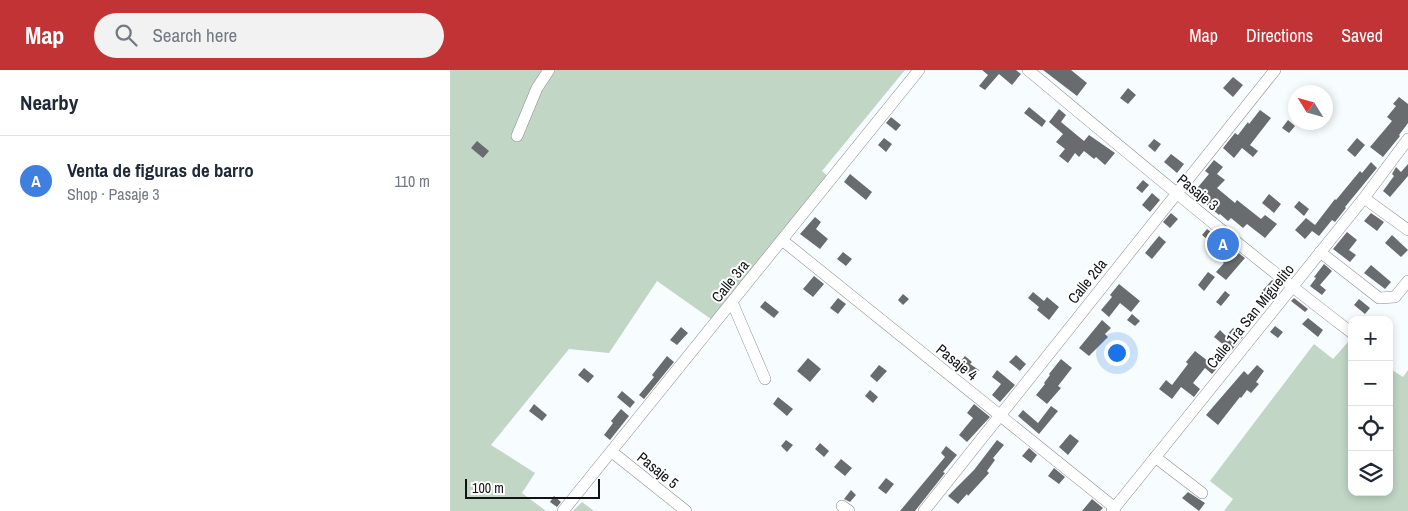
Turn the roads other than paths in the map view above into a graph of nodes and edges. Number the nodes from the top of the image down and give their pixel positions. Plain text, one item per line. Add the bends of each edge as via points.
1 (549, 70) edge
2 (919, 70) edge
3 (1028, 70) edge
4 (1275, 70) edge
5 (518, 136) dead end
6 (1408, 139) edge
7 (1176, 194) junction
8 (1364, 198) junction
9 (1408, 230) edge
10 (782, 240) junction
11 (1320, 252) junction
12 (1408, 280) edge
13 (1292, 287) junction
14 (732, 302) junction
15 (1348, 330) edge
16 (764, 379) dead end
17 (999, 415) junction
18 (612, 452) junction
19 (1155, 458) junction
20 (1202, 493) dead end
21 (1113, 509) edge
22 (563, 511) edge
23 (686, 511) edge
24 (924, 511) edge

1 - 5 street via 537,88
2 - 10 street, Calle 3ra
3 - 7 street, Pasaje 3
4 - 7 street, Calle 2da
6 - 8 street, Calle 1ra San Miguelito
7 - 13 street, Pasaje 3
7 - 17 street, Calle 2da
8 - 9 street
8 - 11 street, Calle 1ra San Miguelito
10 - 14 street, Calle 3ra
10 - 17 street, Pasaje 4
11 - 12 street via 1378,298 1396,297
11 - 13 street, Calle 1ra San Miguelito
13 - 15 street, Pasaje 3
13 - 19 street, Calle 1ra San Miguelito
14 - 16 street
14 - 18 street, Calle 3ra
17 - 21 street, Pasaje 4
17 - 24 street, Calle 2da
18 - 22 street, Calle 3ra
18 - 23 street, Pasaje 5
19 - 20 street
19 - 21 street, Calle 1ra San Miguelito

